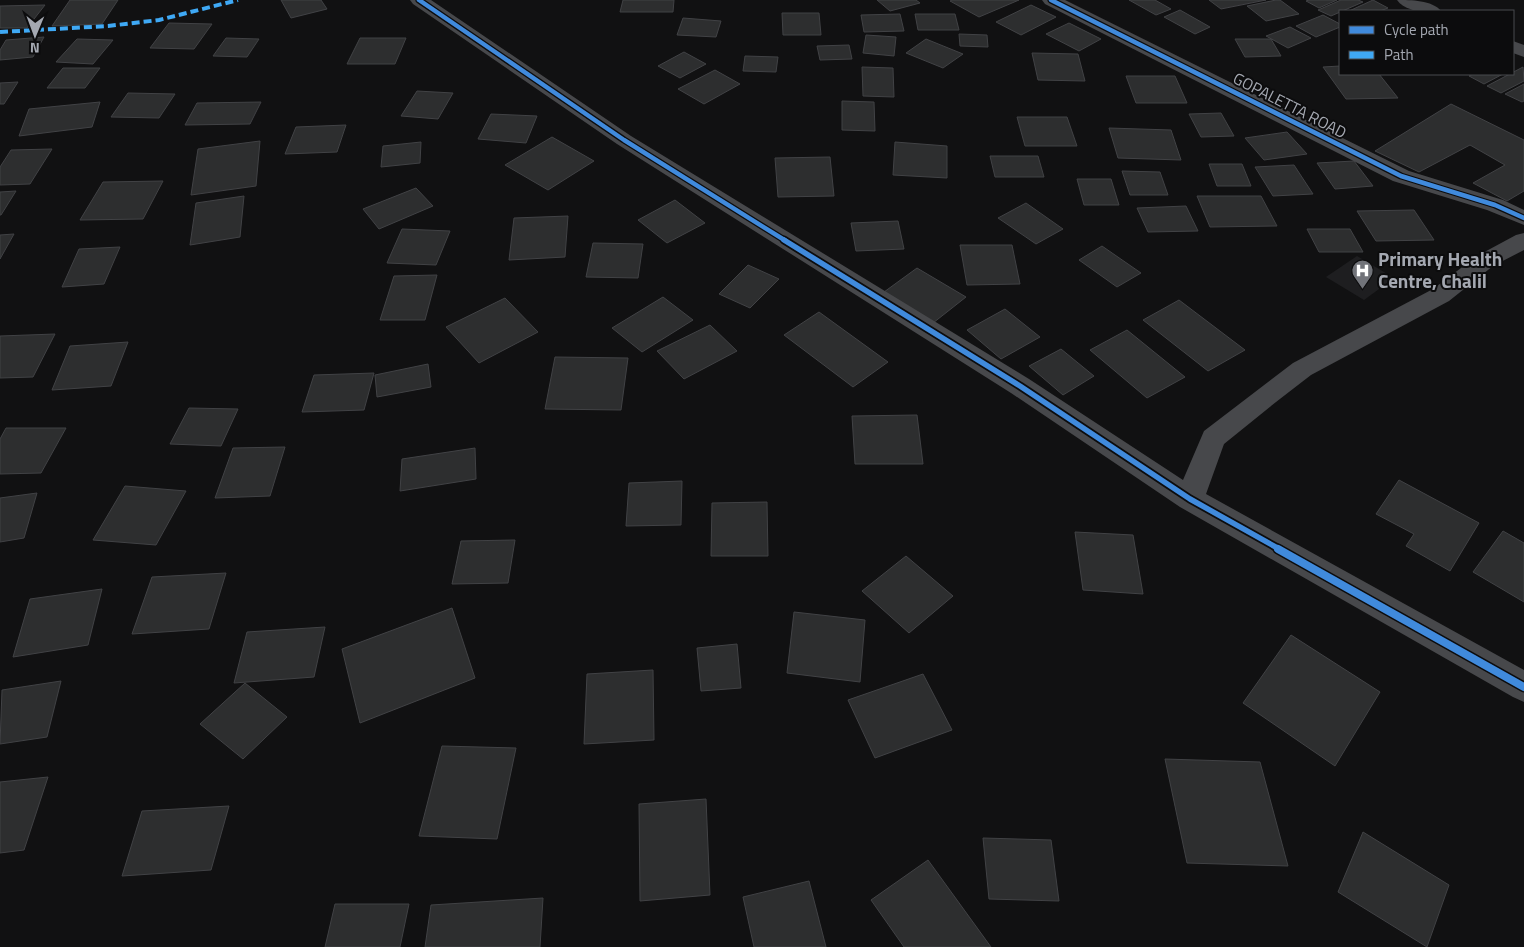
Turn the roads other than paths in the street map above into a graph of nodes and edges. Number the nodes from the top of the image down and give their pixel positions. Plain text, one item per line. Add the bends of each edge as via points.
1 (420, 0) edge
2 (1051, 0) edge
3 (1406, 0) edge
4 (1430, 10) edge
5 (1524, 218) edge
6 (1524, 240) edge
7 (1190, 498) junction
8 (1524, 687) edge

1 - 7 street via 624,140 1020,386
2 - 5 street, GOPALETTA ROAD via 1401,176
3 - 4 street
6 - 7 street via 1485,260 1441,295 1302,369 1267,395 1213,438
7 - 8 street

